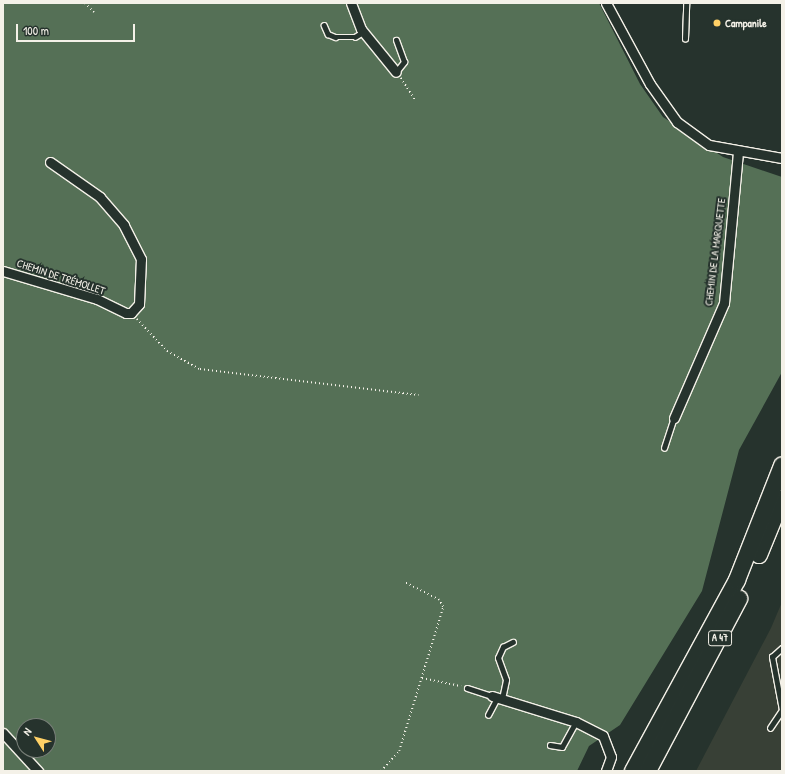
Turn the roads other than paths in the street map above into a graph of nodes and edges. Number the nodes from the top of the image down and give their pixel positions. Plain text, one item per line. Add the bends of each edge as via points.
1 (351, 3) edge
2 (606, 3) edge
3 (686, 3) edge
4 (324, 25) dead end
5 (363, 32) junction
6 (685, 39) dead end
7 (396, 40) dead end
8 (396, 72) joint
9 (738, 152) junction
10 (782, 158) edge
11 (50, 162) dead end
12 (3, 271) edge
13 (674, 418) joint
14 (664, 448) dead end
15 (782, 466) edge
16 (782, 499) edge
17 (513, 642) dead end
18 (782, 648) edge
19 (467, 688) road end
20 (497, 698) junction
21 (782, 710) edge
22 (488, 714) dead end
23 (576, 722) junction
24 (770, 728) dead end
25 (3, 733) edge
26 (550, 745) dead end
27 (38, 771) edge
28 (606, 771) edge
29 (632, 771) edge
30 (648, 771) edge

1 - 5 street
2 - 9 street via 650,84 677,122 709,145
3 - 6 lane
4 - 5 lane via 328,34 335,36 355,37
5 - 8 street
7 - 8 lane via 404,62
9 - 10 street
9 - 13 street, CHEMIN DE LA MARQUETTE via 724,303
11 - 12 street, CHEMIN DE TRÉMOLLET via 103,200 133,239 141,259 139,304 131,313
13 - 14 lane
15 - 29 highway, A 47 via 737,580
16 - 30 highway, A 47 via 727,624
17 - 20 lane via 504,647 498,658 506,680
18 - 21 lane via 772,657
19 - 20 lane
20 - 22 lane
20 - 23 street
21 - 24 lane
23 - 26 lane via 562,747
23 - 28 street via 603,736 609,746 611,757
25 - 27 street

